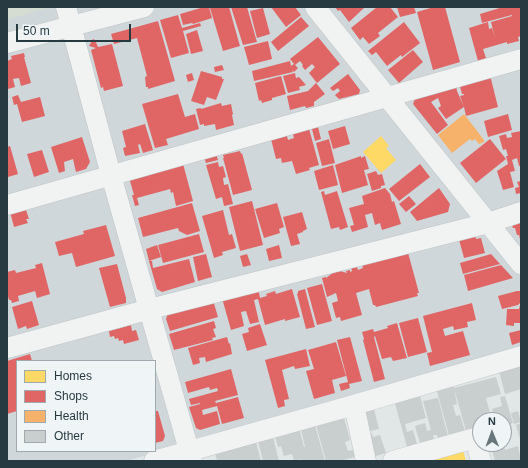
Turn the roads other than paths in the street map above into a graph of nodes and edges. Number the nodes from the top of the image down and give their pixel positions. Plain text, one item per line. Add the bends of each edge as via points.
1 (144, 7) edge
2 (315, 7) edge
3 (69, 16) edge
4 (7, 44) edge
5 (521, 59) edge
6 (387, 97) junction
7 (111, 175) junction
8 (7, 205) edge
9 (521, 212) edge
10 (488, 223) junction
11 (521, 264) edge
12 (150, 309) junction
13 (7, 348) edge
14 (521, 356) edge
15 (354, 405) junction
16 (191, 456) edge
17 (154, 461) edge
18 (366, 461) edge
19 (393, 461) edge
20 (481, 461) edge

1 - 3 street
2 - 6 street
3 - 4 street
3 - 7 street
5 - 6 street
6 - 7 street
6 - 10 street
7 - 8 street
7 - 12 street
9 - 10 street
10 - 11 street
10 - 12 street
12 - 13 street
12 - 16 street
14 - 15 street
15 - 16 street
15 - 18 street
16 - 17 street
19 - 20 street via 475,438

